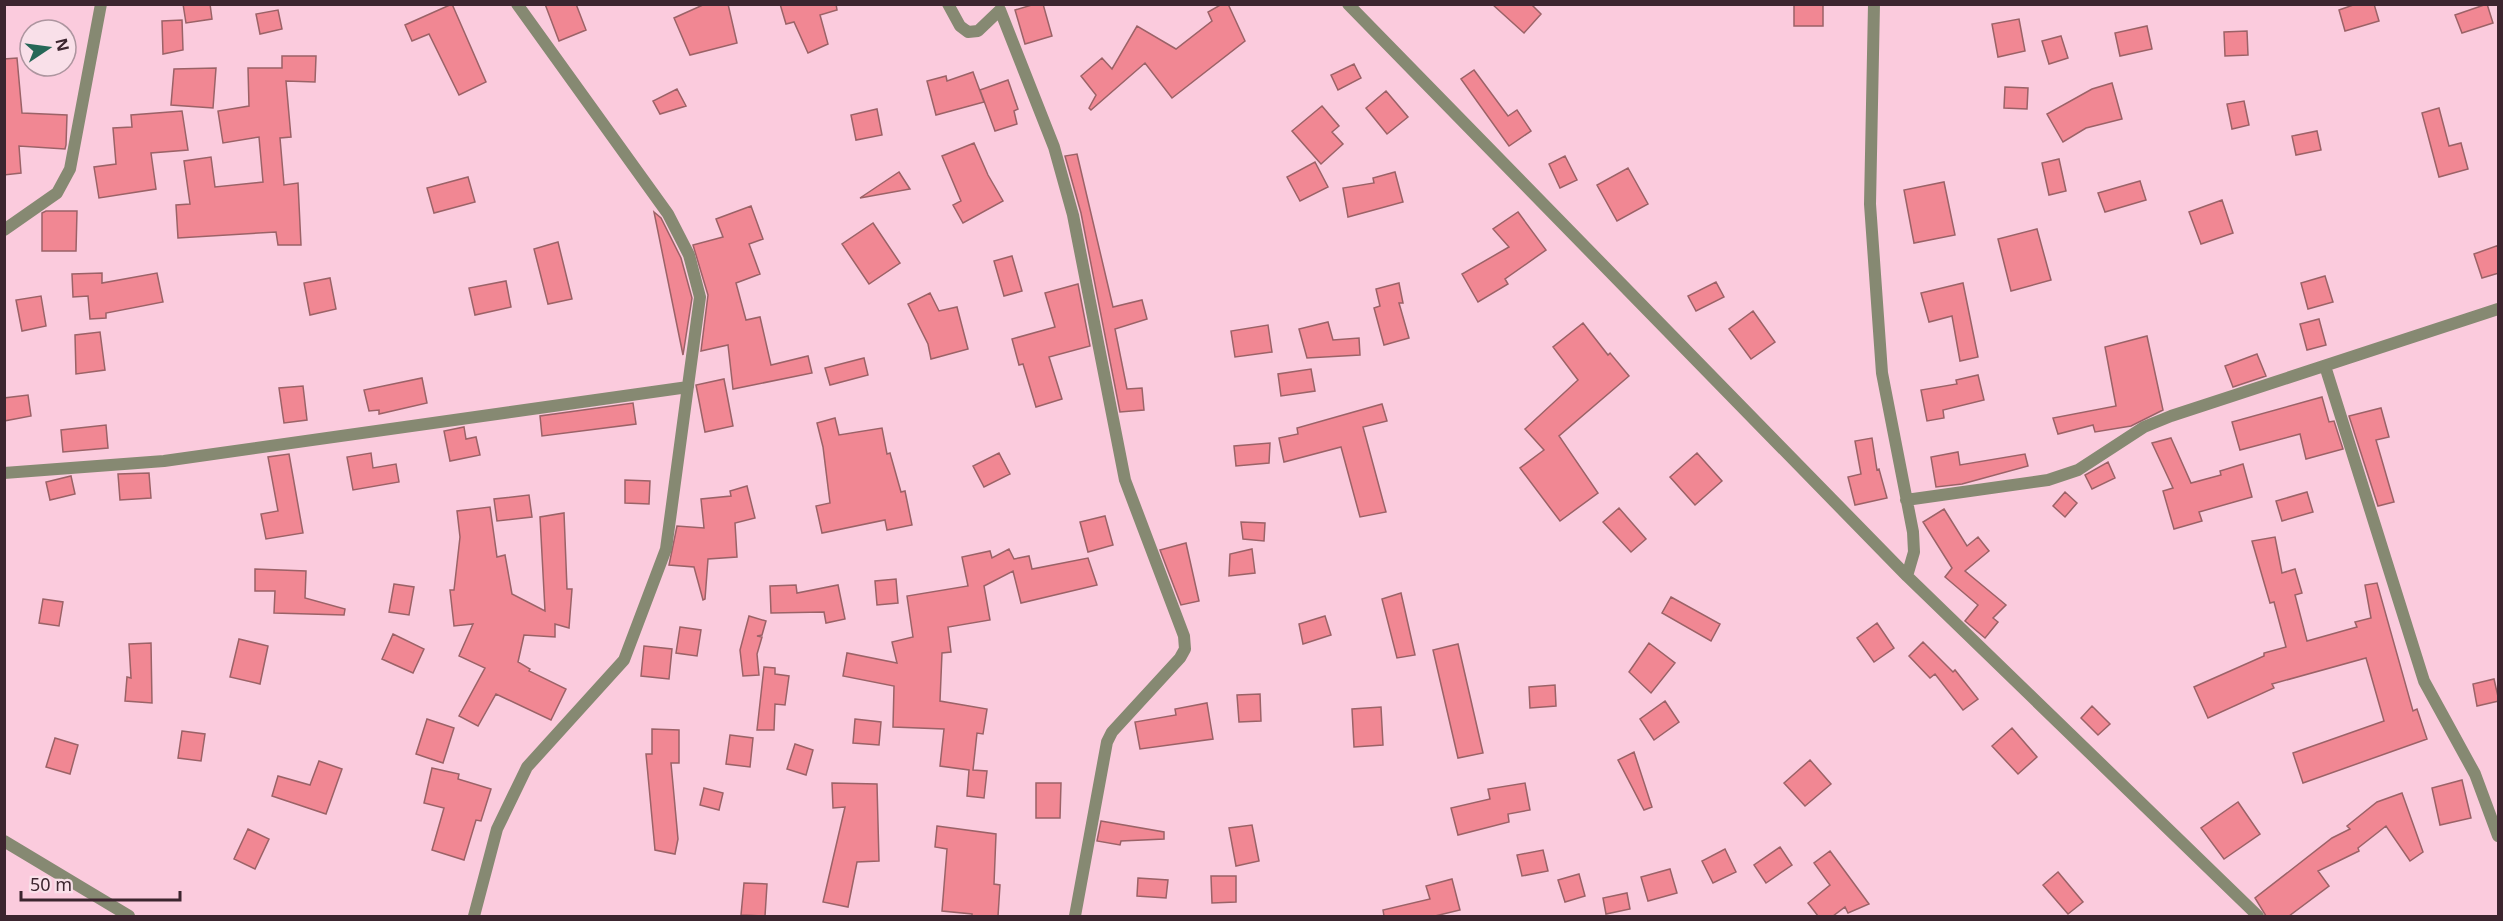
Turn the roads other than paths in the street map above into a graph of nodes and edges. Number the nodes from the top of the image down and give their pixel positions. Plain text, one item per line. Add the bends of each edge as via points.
1 (101, 4) edge
2 (517, 4) edge
3 (948, 4) edge
4 (1348, 4) edge
5 (1874, 4) edge
6 (1004, 8) edge
7 (4, 230) edge
8 (2499, 309) edge
9 (2325, 366) junction
10 (688, 387) junction
11 (4, 473) edge
12 (1906, 500) junction
13 (1907, 576) junction
14 (2499, 836) edge
15 (4, 841) edge
16 (129, 916) edge
17 (474, 916) edge
18 (1075, 916) edge
19 (2258, 916) edge

1 - 7 street via 70,169 57,193
2 - 10 street via 668,214 688,255 700,297
3 - 6 street via 968,33 978,31
4 - 13 street
5 - 12 street via 1869,204 1882,373
6 - 18 street via 1054,147 1073,215 1125,480 1184,636 1185,649 1180,658 1107,742
8 - 9 street
9 - 12 street via 2144,427 2078,470 2048,480
9 - 14 street via 2424,681 2475,774
10 - 11 street via 164,461
10 - 17 street via 666,549 624,660 527,767 496,829
12 - 13 street via 1914,552
13 - 19 street
15 - 16 street

